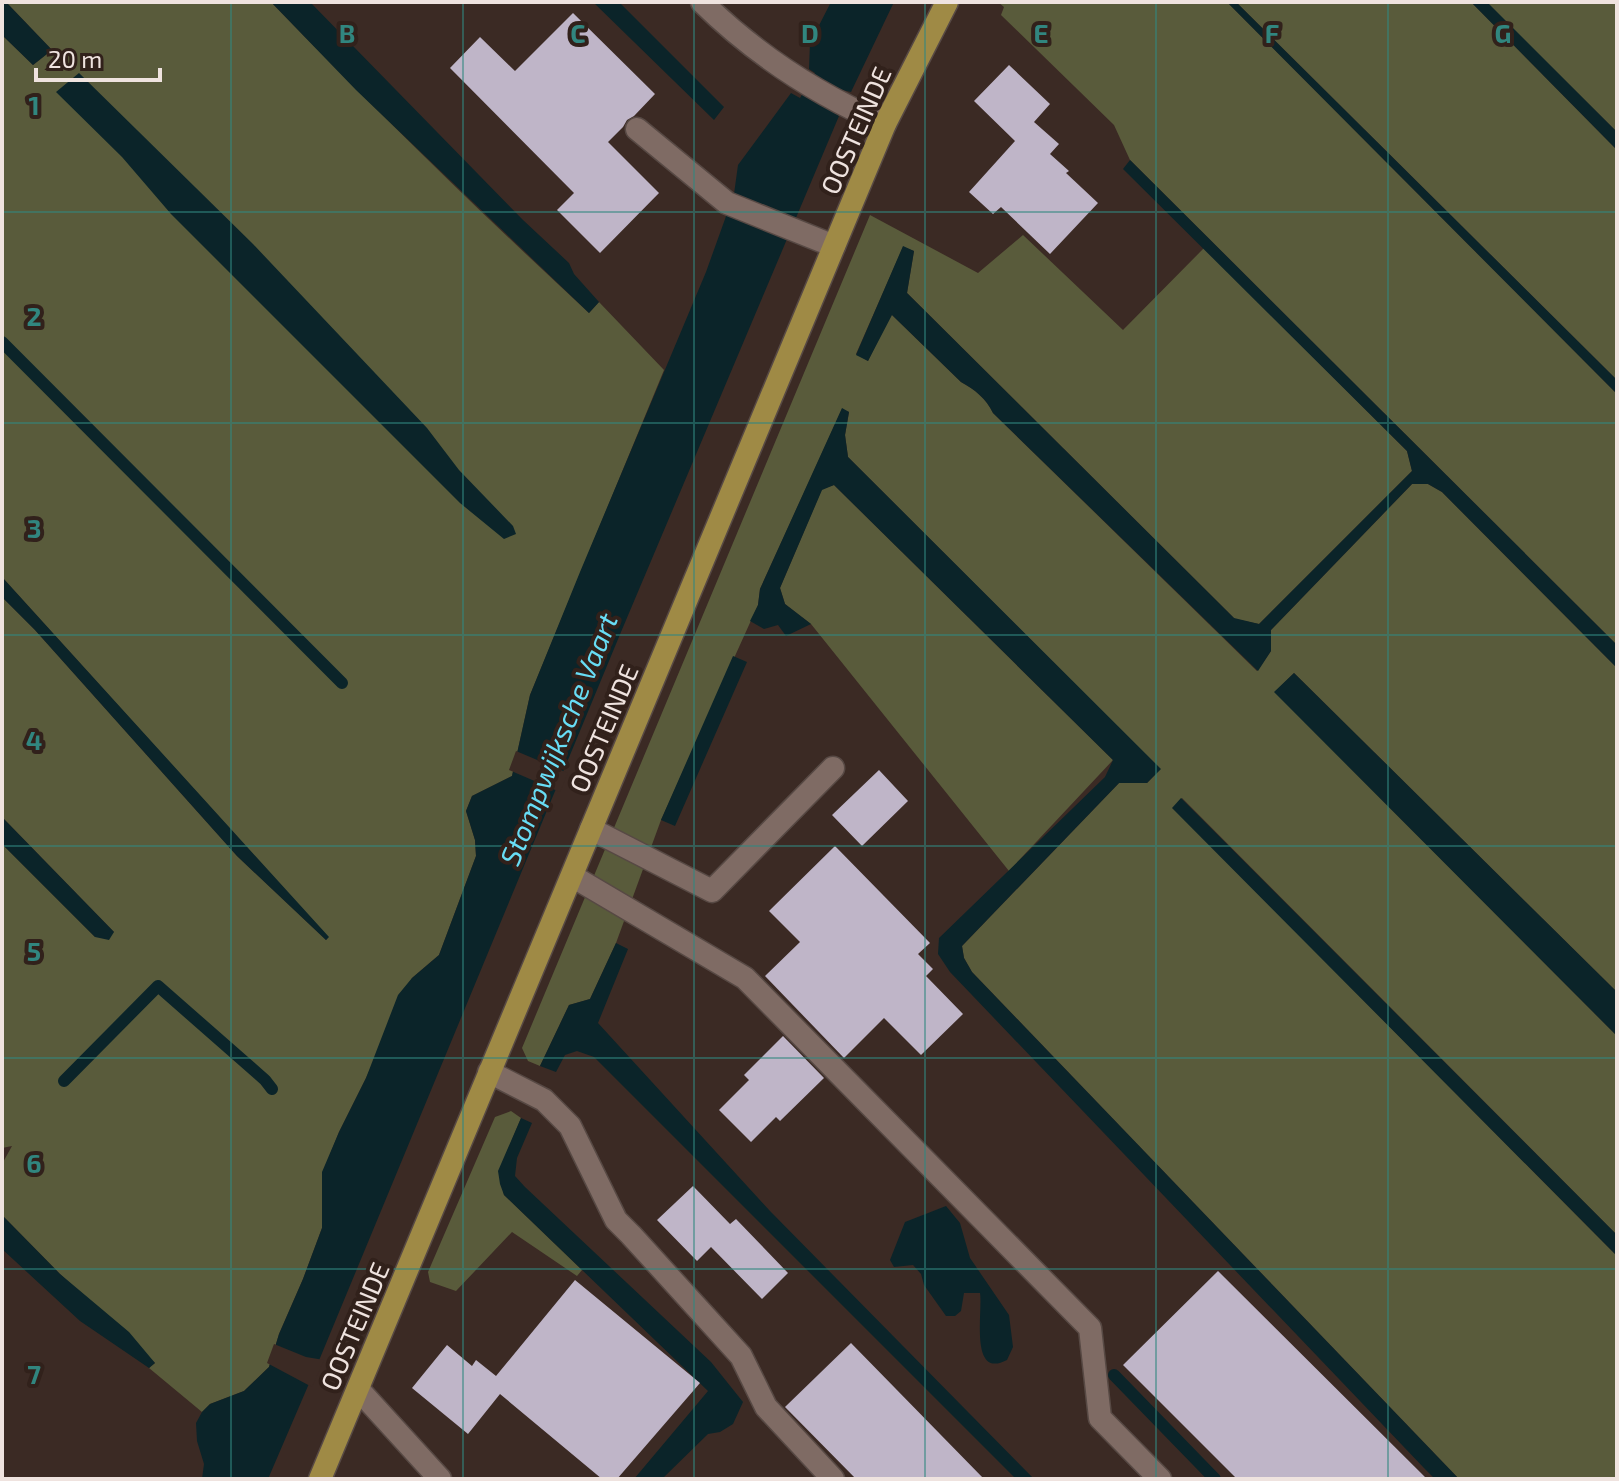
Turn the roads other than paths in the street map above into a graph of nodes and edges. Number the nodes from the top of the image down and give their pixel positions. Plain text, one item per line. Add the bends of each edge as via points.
1 (702, 2) edge
2 (947, 2) edge
3 (885, 124) junction
4 (637, 129) dead end
5 (834, 246) junction
6 (833, 768) dead end
7 (591, 829) junction
8 (572, 876) junction
9 (489, 1072) junction
10 (358, 1389) junction
11 (320, 1479) edge
12 (440, 1479) edge
13 (833, 1479) edge
14 (1160, 1479) edge

1 - 3 lane via 776,66
2 - 3 main road, OOSTEINDE
3 - 5 main road, OOSTEINDE
4 - 5 lane via 727,203
5 - 7 main road, OOSTEINDE
6 - 7 lane via 712,891
7 - 8 main road, OOSTEINDE
8 - 9 main road, OOSTEINDE
8 - 14 lane via 745,978 1090,1328 1100,1418
9 - 10 main road, OOSTEINDE
9 - 13 lane via 544,1100 570,1126 616,1220 741,1356 766,1407
10 - 11 main road, OOSTEINDE
10 - 12 lane

